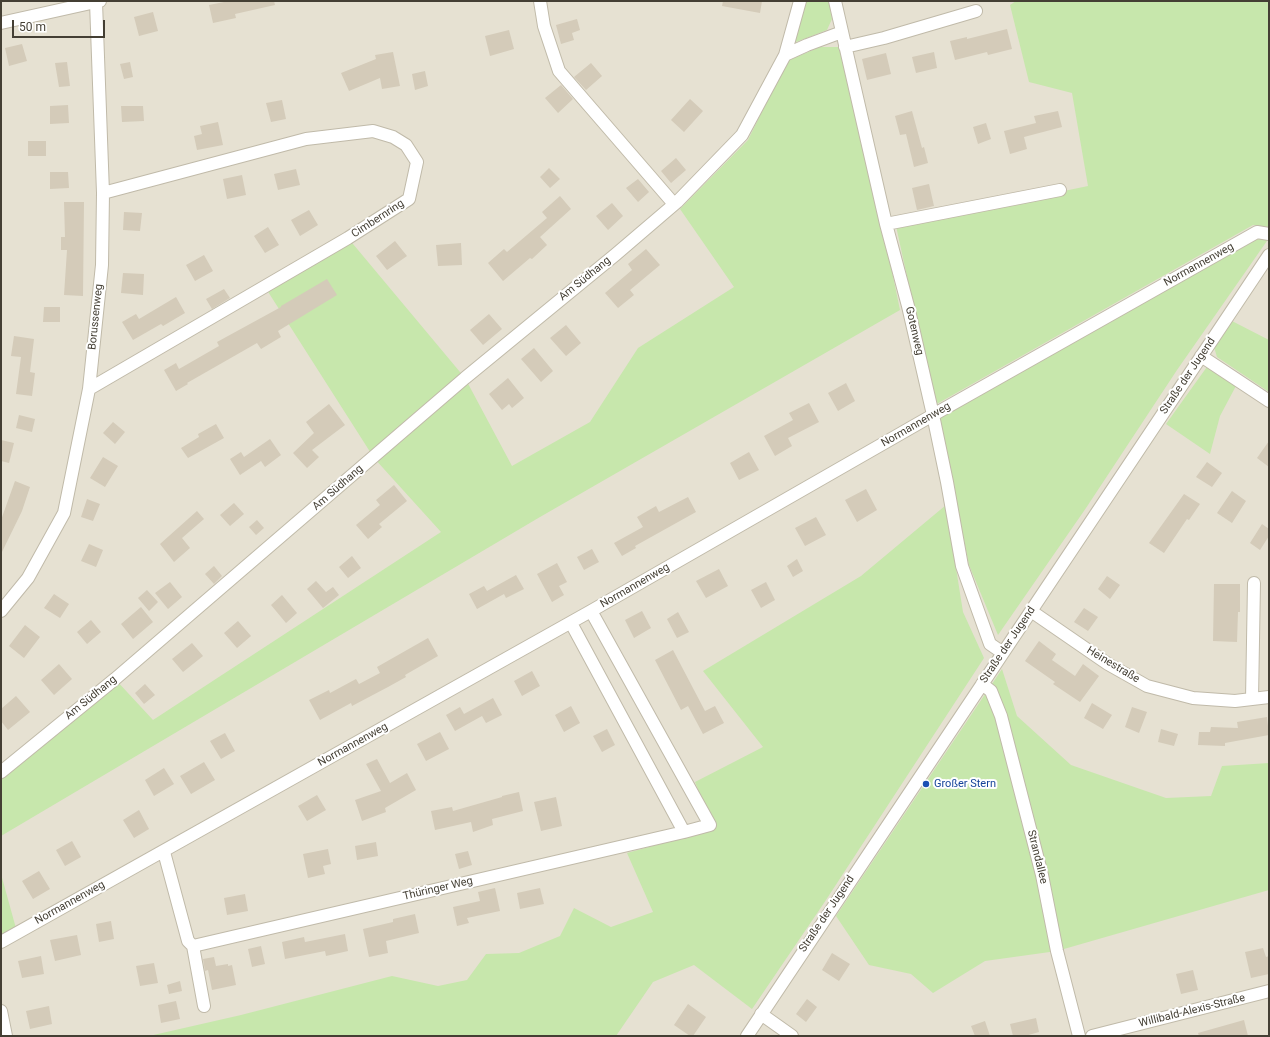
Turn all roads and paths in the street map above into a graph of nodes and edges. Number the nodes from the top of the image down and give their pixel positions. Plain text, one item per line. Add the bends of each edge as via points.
1 (540, 1) edge
2 (800, 1) edge
3 (835, 1) edge
4 (98, 2) edge
5 (976, 11) dead end
6 (1, 23) edge
7 (842, 32) junction
8 (845, 47) junction
9 (785, 55) junction
10 (1060, 190) dead end
11 (103, 193) junction
12 (674, 204) junction
13 (886, 224) junction
14 (1269, 234) edge
15 (1269, 255) edge
16 (1202, 356) junction
17 (89, 389) junction
18 (1269, 401) edge
19 (934, 415) junction
20 (1254, 583) dead end
21 (1, 611) edge
22 (1031, 611) junction
23 (591, 612) junction
24 (571, 623) junction
25 (1003, 654) junction
26 (982, 684) junction
27 (1269, 697) edge
28 (1252, 699) junction
29 (1, 772) edge
30 (684, 832) junction
31 (164, 852) junction
32 (1, 942) edge
33 (193, 946) junction
34 (1269, 991) edge
35 (204, 1006) dead end
36 (1, 1010) edge
37 (761, 1014) junction
38 (6, 1036) edge
39 (747, 1036) edge
40 (792, 1036) edge
41 (1079, 1036) edge
42 (1092, 1036) edge

1 - 12 street via 544,26 560,71
2 - 9 street, Am Südhang
3 - 7 street, Gotenweg
4 - 6 street
4 - 11 street, Borussenweg
5 - 8 street
7 - 8 street, Gotenweg
7 - 9 street
8 - 13 street, Gotenweg
9 - 12 street, Am Südhang via 742,135
10 - 13 street
11 - 17 street, Borussenweg via 102,265
11 - 17 street, Cimbernring via 306,140 373,131 393,137 406,145 417,162 409,199 348,238
12 - 29 street, Am Südhang via 465,378 115,679
13 - 19 street, Gotenweg
14 - 19 street, Normannenweg via 1257,232
15 - 16 street, Straße der Jugend
16 - 18 street
16 - 22 street, Straße der Jugend
17 - 21 street, Borussenweg via 64,513 28,578
19 - 23 street, Normannenweg
19 - 25 street, Gotenweg via 962,566 990,644
20 - 28 street
22 - 25 street, Straße der Jugend
22 - 28 street, Heinestraße via 1108,664 1147,686 1192,698 1235,701
23 - 24 street, Normannenweg
23 - 30 street, Thüringer Weg via 710,825
24 - 30 street
24 - 31 street, Normannenweg
25 - 26 street, Straße der Jugend
26 - 37 street, Straße der Jugend
26 - 41 street, Strandallee via 991,691 1001,716 1042,875 1057,951
27 - 28 street, Heinestraße
30 - 33 street, Thüringer Weg
31 - 32 street, Normannenweg
31 - 33 street via 188,941
33 - 35 street
34 - 42 street, Willibald-Alexis-Straße
36 - 38 street
37 - 39 street, Straße der Jugend
37 - 40 street

